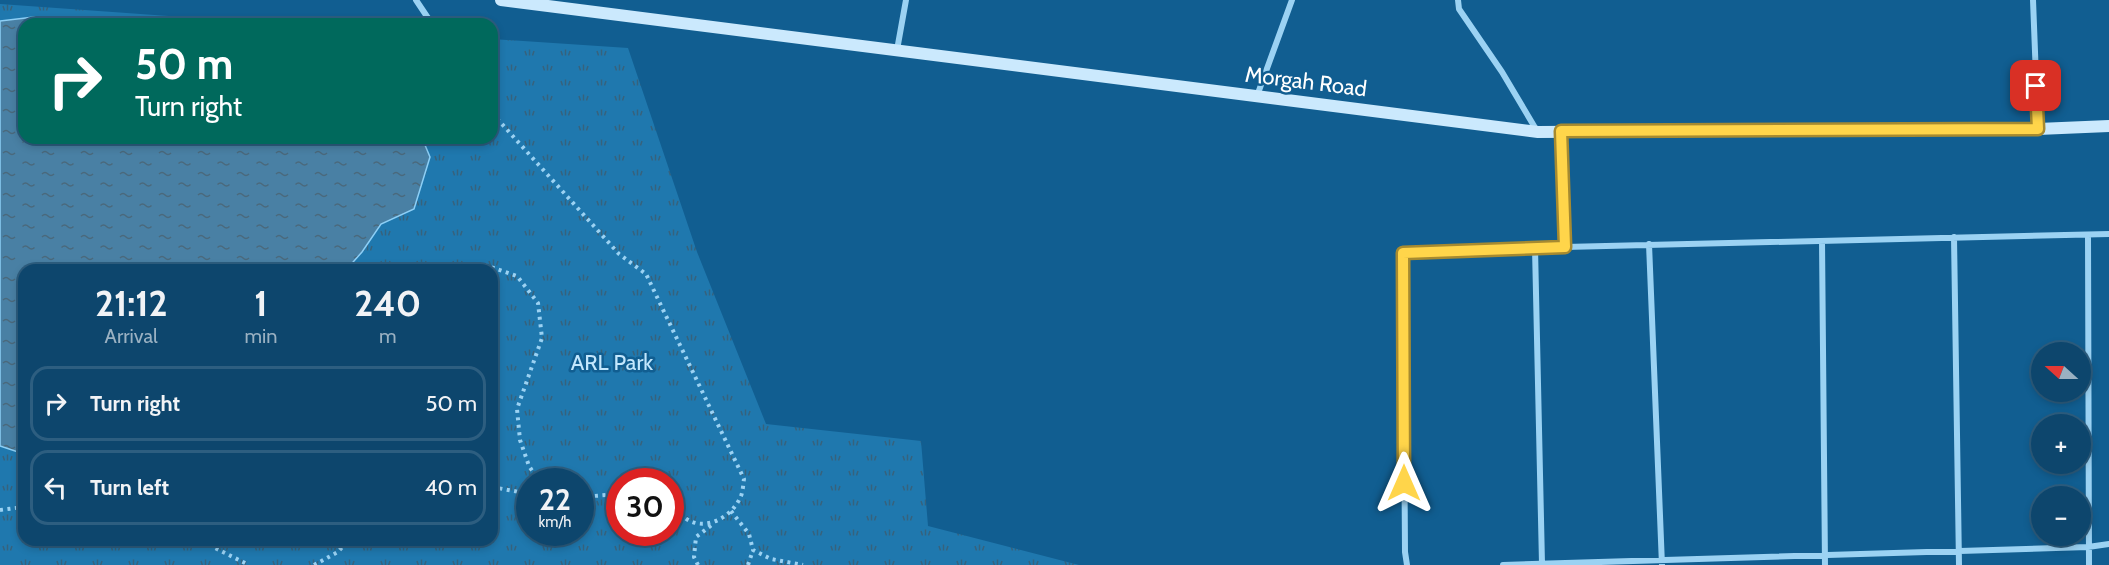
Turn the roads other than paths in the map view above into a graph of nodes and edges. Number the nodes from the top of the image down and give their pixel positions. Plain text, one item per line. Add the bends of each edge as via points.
1 (416, 0) edge
2 (501, 0) edge
3 (906, 0) edge
4 (1292, 0) edge
5 (1458, 0) edge
6 (2033, 0) edge
7 (539, 2) edge
8 (428, 18) edge
9 (897, 50) junction
10 (1257, 96) junction
11 (2109, 126) edge
12 (2038, 129) junction
13 (1561, 131) junction
14 (1538, 132) junction
15 (2109, 234) edge
16 (2088, 235) junction
17 (1953, 237) junction
18 (1822, 241) junction
19 (1649, 244) junction
20 (1565, 247) junction
21 (1535, 248) junction
22 (2109, 544) edge
23 (2088, 547) junction
24 (1958, 551) junction
25 (1825, 555) junction
26 (1662, 562) edge
27 (1542, 564) edge
28 (1407, 565) edge
29 (1503, 565) edge
30 (1825, 565) edge
31 (1959, 565) edge
32 (2089, 565) edge

1 - 8 street
2 - 7 street, Morgah Road
3 - 9 street
4 - 10 street
5 - 14 street via 1459,9
6 - 12 street
7 - 9 street, Morgah Road
9 - 10 street, Morgah Road
10 - 14 street, Morgah Road
11 - 12 street, Morgah Road
12 - 13 street, Morgah Road
13 - 14 street, Morgah Road
13 - 20 street
15 - 16 street
16 - 17 street
16 - 23 street
17 - 18 street
17 - 24 street
18 - 19 street
18 - 25 street
19 - 20 street
19 - 26 street
20 - 21 street
21 - 27 street
21 - 28 street via 1403,253
22 - 23 street
23 - 24 street
23 - 32 street
24 - 25 street
24 - 31 street
25 - 26 street
25 - 30 street
26 - 27 street
27 - 29 street

